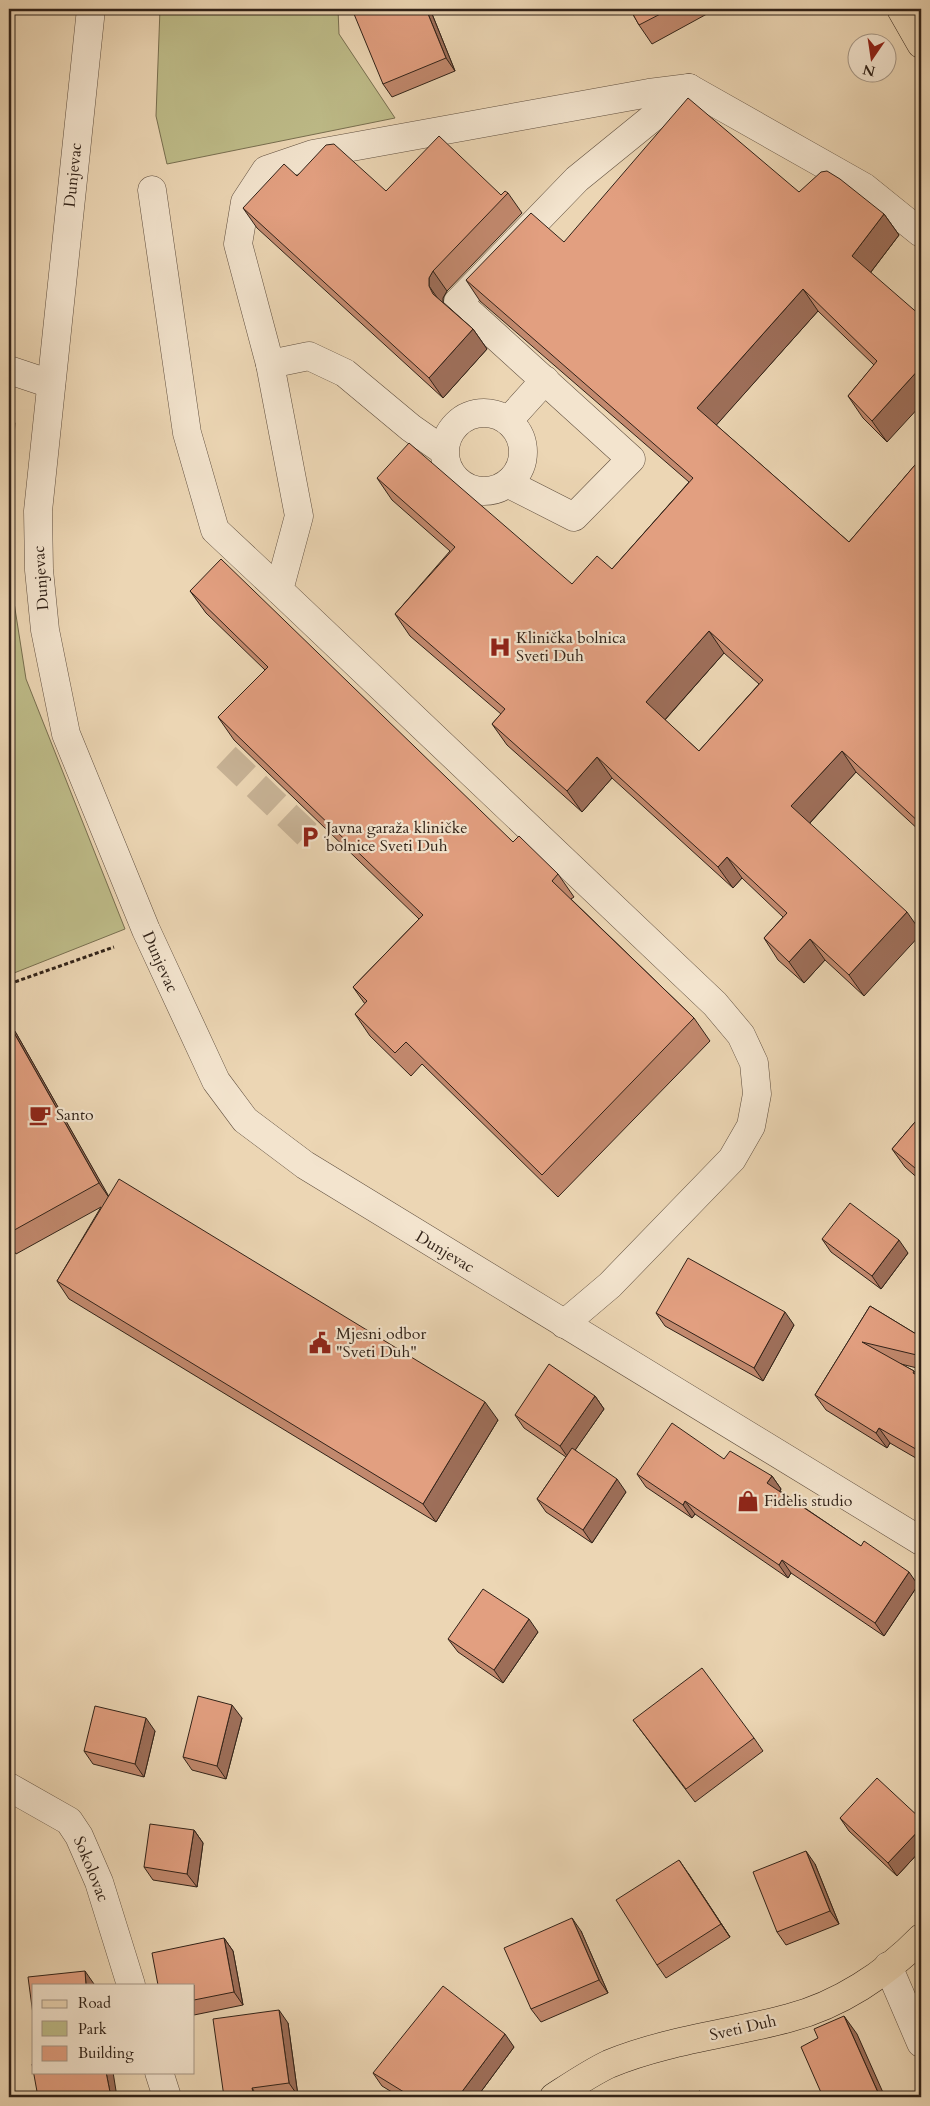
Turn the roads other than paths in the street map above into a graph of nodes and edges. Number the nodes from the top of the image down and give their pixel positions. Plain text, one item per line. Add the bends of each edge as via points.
1 (91, 9) edge
2 (901, 9) edge
3 (921, 44) edge
4 (689, 88) junction
5 (152, 190) dead end
6 (921, 233) edge
7 (270, 364) junction
8 (9, 370) edge
9 (545, 380) junction
10 (51, 384) junction
11 (508, 421) junction
12 (444, 451) junction
13 (509, 484) junction
14 (279, 590) junction
15 (564, 1324) junction
16 (921, 1541) edge
17 (9, 1787) edge
18 (921, 1938) edge
19 (888, 1966) junction
20 (132, 1984) edge
21 (921, 2043) edge
22 (160, 2074) edge
23 (167, 2097) edge
24 (554, 2097) edge

1 - 10 street, Dunjevac
2 - 3 main road
4 - 6 street via 864,187
4 - 7 street via 313,154 266,170 245,202 238,244
4 - 9 street via 577,179 458,302
5 - 14 street via 187,433 215,530
7 - 12 street via 309,356 345,373
7 - 14 street via 299,516
8 - 10 street
9 - 11 street
9 - 13 street via 631,459 574,517
10 - 15 street, Dunjevac via 38,511 39,570 45,630 66,734 146,930 216,1081 244,1120 296,1159
11 - 12 street via 492,413 478,413 465,418 450,432
11 - 13 street via 518,431 524,458
12 - 13 street via 449,471 457,482 469,489 483,492
14 - 15 street via 715,1004 741,1035 754,1063 757,1094 751,1126 732,1159 610,1285
15 - 16 street, Dunjevac
17 - 20 street, Sokolovac via 69,1821 79,1836 99,1882
18 - 19 main road, Sveti Duh
19 - 21 street
19 - 24 main road, Sveti Duh via 837,2000 791,2017 644,2052 608,2065
22 - 23 street

